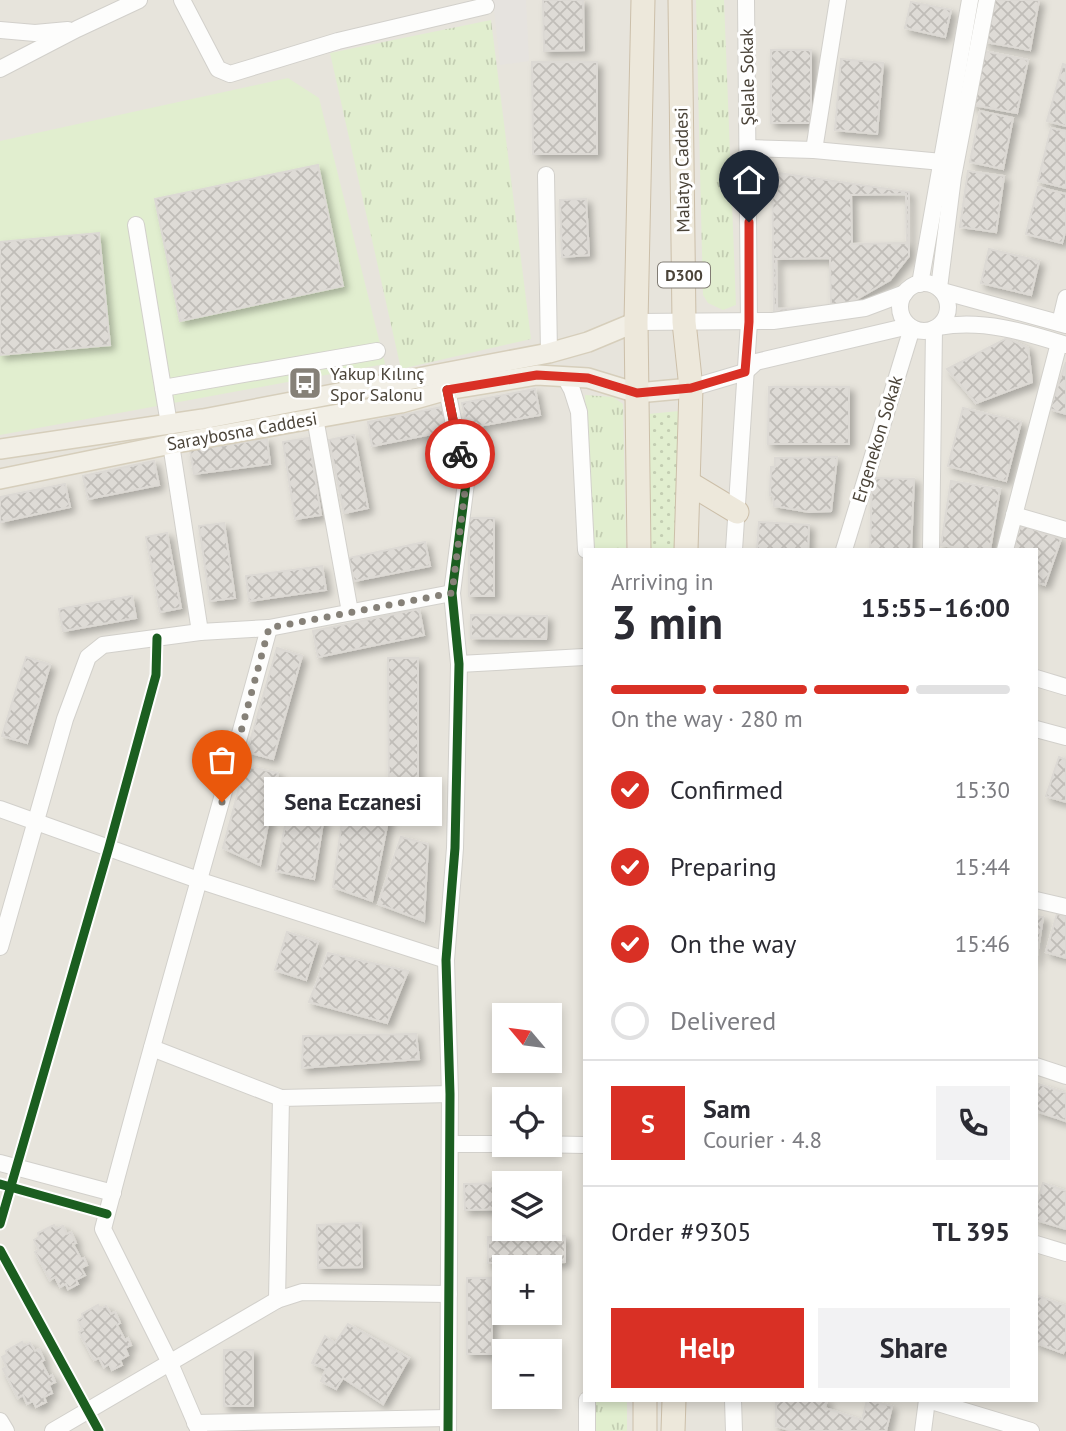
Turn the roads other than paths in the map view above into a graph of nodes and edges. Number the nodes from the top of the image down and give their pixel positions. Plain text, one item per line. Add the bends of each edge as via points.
1 (139, 0) edge
2 (182, 0) edge
3 (643, 0) edge
4 (680, 0) edge
5 (746, 0) edge
6 (838, 0) edge
7 (970, 0) edge
8 (987, 0) edge
9 (486, 6) dead end
10 (77, 29) junction
11 (0, 30) edge
12 (0, 69) edge
13 (749, 148) junction
14 (814, 150) junction
15 (942, 162) junction
16 (546, 175) dead end
17 (136, 225) dead end
18 (920, 284) junction
19 (941, 290) junction
20 (905, 293) junction
21 (1066, 298) edge
22 (636, 322) junction
23 (684, 322) junction
24 (749, 322) junction
25 (1063, 324) edge
26 (910, 327) junction
27 (936, 328) junction
28 (1063, 344) edge
29 (377, 351) dead end
30 (550, 353) junction
31 (745, 372) junction
32 (565, 377) junction
33 (163, 388) junction
34 (691, 388) junction
35 (447, 390) junction
36 (637, 393) junction
37 (315, 418) junction
38 (170, 434) junction
39 (0, 449) edge
40 (0, 479) edge
41 (689, 483) junction
42 (737, 512) junction
43 (1014, 515) junction
44 (1066, 530) edge
45 (586, 548) edge
46 (639, 548) edge
47 (686, 548) edge
48 (734, 548) edge
49 (845, 548) edge
50 (930, 548) edge
51 (1006, 548) edge
52 (452, 593) junction
53 (350, 612) junction
54 (269, 628) junction
55 (201, 632) junction
56 (583, 657) edge
57 (459, 664) junction
58 (1038, 679) edge
59 (1066, 687) edge
60 (1038, 730) edge
61 (1066, 737) edge
62 (0, 809) edge
63 (37, 821) junction
64 (201, 881) junction
65 (1038, 900) edge
66 (1066, 907) edge
67 (0, 947) edge
68 (446, 960) junction
69 (152, 1048) junction
70 (1038, 1067) edge
71 (1066, 1076) edge
72 (450, 1094) junction
73 (281, 1098) junction
74 (450, 1144) junction
75 (492, 1144) edge
76 (562, 1145) edge
77 (583, 1145) edge
78 (0, 1163) edge
79 (113, 1193) junction
80 (1038, 1245) edge
81 (1066, 1253) edge
82 (449, 1294) junction
83 (277, 1300) junction
84 (169, 1361) junction
85 (587, 1402) edge
86 (645, 1402) edge
87 (674, 1402) edge
88 (733, 1402) edge
89 (928, 1402) edge
90 (935, 1402) edge
91 (0, 1421) edge
92 (448, 1424) edge
93 (197, 1427) edge
94 (6, 1431) edge
95 (53, 1431) edge
96 (587, 1431) edge
97 (645, 1431) edge
98 (673, 1431) edge
99 (734, 1431) edge
100 (923, 1431) edge
101 (1031, 1431) edge

1 - 10 street
2 - 9 street via 218,69 230,74 338,41
3 - 22 highway, D300
4 - 23 highway, Malatya Caddesi / D300
5 - 13 street, Şelale Sokak
6 - 14 street
7 - 15 street
8 - 19 street via 953,177
10 - 11 street
10 - 12 street
13 - 14 street
13 - 24 street, Şelale Sokak
14 - 15 street
15 - 18 street
16 - 30 street
17 - 33 street
18 - 19 street
18 - 20 street
19 - 25 street
19 - 27 street via 948,310
20 - 24 street via 865,308
20 - 26 street via 901,314
21 - 25 street
22 - 23 street
22 - 30 main road, Saraybosna Caddesi
22 - 36 highway, D300
23 - 24 street
23 - 34 highway, Malatya Caddesi / D300
24 - 31 street, Şelale Sokak
26 - 27 street via 919,331
26 - 31 street via 756,362
26 - 49 street, Ergenekon Sokak
27 - 28 street via 981,324
27 - 50 street
28 - 43 street
29 - 33 street
30 - 38 main road, Saraybosna Caddesi
31 - 34 street
31 - 42 street, Şelale Sokak
32 - 35 main road, Saraybosna Caddesi via 537,375
32 - 36 main road, Saraybosna Caddesi via 588,378
32 - 45 street via 579,412
33 - 38 street
34 - 36 main road, Saraybosna Caddesi
34 - 41 highway, Malatya Caddesi / D300
35 - 37 main road, Saraybosna Caddesi
35 - 52 street via 466,483
36 - 46 highway, D300
37 - 38 main road, Saraybosna Caddesi
37 - 53 street
38 - 39 main road, Saraybosna Caddesi
38 - 40 main road, Saraybosna Caddesi
38 - 55 street
41 - 42 highway
41 - 47 highway, Malatya Caddesi / D300
42 - 48 street, Şelale Sokak
43 - 44 street
43 - 51 street
52 - 53 street
52 - 57 street
53 - 54 street
54 - 55 street
54 - 64 street
55 - 63 street via 103,645 88,657 65,719
56 - 57 street
57 - 68 street via 455,848
58 - 59 street
60 - 61 street
62 - 63 street
63 - 64 street
63 - 67 street
64 - 68 street
64 - 69 street
65 - 66 street
68 - 72 street
69 - 73 street
69 - 79 street
70 - 71 street
72 - 73 street
72 - 74 street
73 - 83 street
74 - 75 street
74 - 82 street
76 - 77 street
78 - 79 street
79 - 84 street via 103,1229
80 - 81 street
82 - 83 street via 302,1292
82 - 92 street
83 - 84 street
84 - 93 street
84 - 95 street
85 - 96 street
86 - 97 highway
87 - 98 highway
88 - 99 street
89 - 100 street
90 - 101 street
91 - 94 street
92 - 93 street

